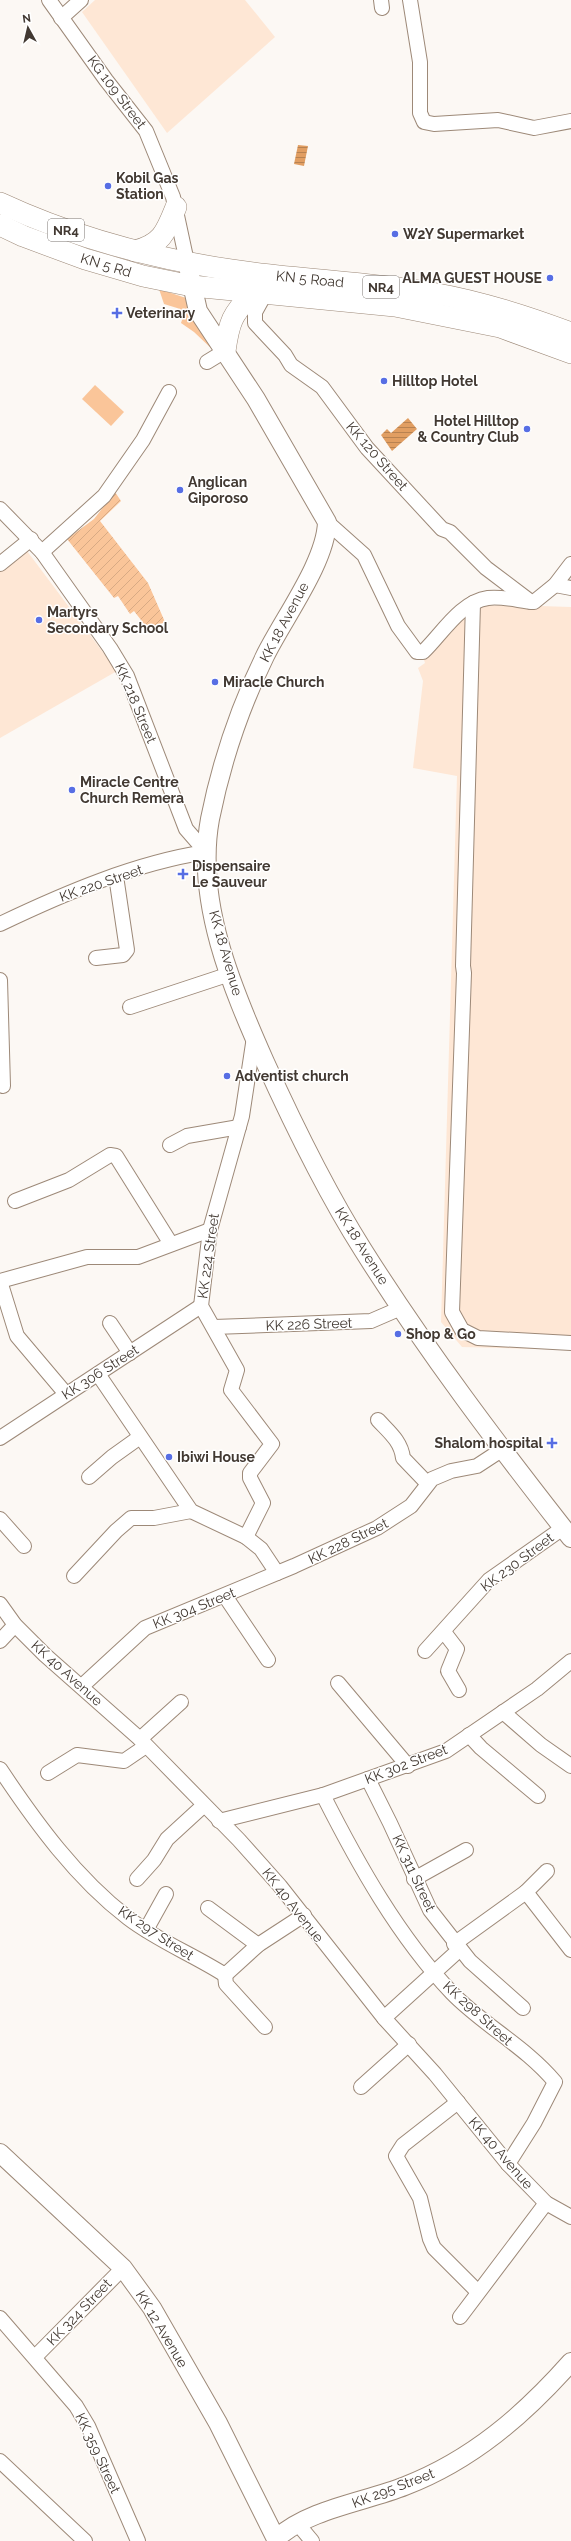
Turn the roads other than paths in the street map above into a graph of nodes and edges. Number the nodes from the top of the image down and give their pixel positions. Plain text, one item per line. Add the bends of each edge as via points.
1 (49, 0) edge
2 (81, 0) edge
3 (410, 0) edge
4 (61, 18) junction
5 (571, 121) edge
6 (0, 203) edge
7 (176, 207) junction
8 (0, 225) edge
9 (135, 251) junction
10 (187, 262) junction
11 (192, 286) junction
12 (259, 293) junction
13 (571, 333) edge
14 (225, 351) junction
15 (571, 353) edge
16 (207, 362) dead end
17 (169, 392) dead end
18 (0, 509) edge
19 (326, 522) junction
20 (30, 539) junction
21 (42, 552) junction
22 (0, 564) edge
23 (571, 564) edge
24 (555, 586) junction
25 (571, 588) edge
26 (473, 602) junction
27 (531, 602) junction
28 (206, 852) junction
29 (116, 876) junction
30 (0, 924) edge
31 (96, 958) dead end
32 (230, 974) junction
33 (0, 980) edge
34 (130, 1007) dead end
35 (254, 1037) junction
36 (3, 1086) dead end
37 (239, 1127) junction
38 (170, 1146) dead end
39 (15, 1201) dead end
40 (210, 1230) junction
41 (171, 1244) junction
42 (0, 1281) edge
43 (201, 1306) junction
44 (401, 1308) junction
45 (110, 1323) dead end
46 (214, 1327) junction
47 (571, 1343) edge
48 (130, 1353) junction
49 (98, 1374) junction
50 (66, 1394) junction
51 (378, 1420) dead end
52 (140, 1437) junction
53 (0, 1438) edge
54 (503, 1449) junction
55 (89, 1477) dead end
56 (427, 1483) junction
57 (191, 1511) junction
58 (0, 1519) edge
59 (567, 1533) edge
60 (246, 1537) junction
61 (24, 1546) dead end
62 (277, 1572) junction
63 (74, 1576) dead end
64 (225, 1596) junction
65 (0, 1604) edge
66 (15, 1625) junction
67 (444, 1632) junction
68 (0, 1641) edge
69 (425, 1652) dead end
70 (268, 1660) dead end
71 (571, 1661) edge
72 (338, 1683) dead end
73 (82, 1686) junction
74 (459, 1690) dead end
75 (181, 1702) dead end
76 (503, 1712) junction
77 (469, 1735) junction
78 (143, 1742) junction
79 (408, 1766) junction
80 (571, 1766) edge
81 (0, 1769) edge
82 (48, 1773) dead end
83 (368, 1779) junction
84 (323, 1795) junction
85 (538, 1796) dead end
86 (203, 1806) junction
87 (219, 1821) junction
88 (466, 1850) dead end
89 (547, 1871) dead end
90 (137, 1879) dead end
91 (414, 1879) junction
92 (526, 1892) junction
93 (166, 1894) dead end
94 (208, 1908) dead end
95 (304, 1915) junction
96 (146, 1930) junction
97 (258, 1945) junction
98 (457, 1947) junction
99 (571, 1950) edge
100 (434, 1972) junction
101 (225, 1975) junction
102 (523, 2008) dead end
103 (384, 2018) junction
104 (265, 2027) dead end
105 (409, 2044) junction
106 (361, 2087) dead end
107 (458, 2102) junction
108 (0, 2153) edge
109 (508, 2164) junction
110 (546, 2203) junction
111 (571, 2217) edge
112 (123, 2268) junction
113 (477, 2291) junction
114 (460, 2316) dead end
115 (0, 2318) edge
116 (36, 2357) junction
117 (571, 2362) edge
118 (0, 2461) edge
119 (297, 2522) junction
120 (277, 2539) edge
121 (83, 2540) edge
122 (138, 2541) edge
123 (312, 2541) edge

1 - 4 street, KG 109 Street
2 - 4 street
3 - 5 street via 420,62 420,113 424,122 434,124 498,120 534,128
4 - 7 street, KG 109 Street via 146,130 165,173
6 - 9 highway, NR4 via 47,224
7 - 9 highway via 169,226 160,239 151,246
7 - 10 street, KG 109 Street
8 - 11 highway, KN 5 Rd / NR4 via 85,259 143,276
9 - 10 highway, KN 5 Rd / NR4
10 - 11 main road
10 - 13 highway, KN 5 Road / NR4 via 230,270 432,293 503,310
11 - 12 highway, KN 5 Road / NR4
11 - 14 main road via 198,311
12 - 14 highway via 241,305 228,325
12 - 15 highway, KN 5 Road / NR4 via 395,306 500,327
12 - 27 street, KK 120 Street via 254,318 263,333 292,365 322,387 368,448 442,529 450,532 486,568
14 - 16 street
14 - 19 main road via 256,399
17 - 21 street via 143,440 104,496
18 - 20 street, KK 218 Street
19 - 26 street via 364,555 398,626 417,652 423,652
19 - 28 main road, KK 18 Avenue via 325,536 318,555 265,656 233,738 215,796
20 - 21 street, KK 218 Street
20 - 22 street
21 - 28 street, KK 218 Street via 127,676 186,829
23 - 24 street
24 - 25 street
24 - 27 street
26 - 27 street via 489,598
26 - 47 street via 462,966 464,981 452,1312 462,1330 478,1338
28 - 29 street, KK 220 Street
28 - 32 main road, KK 18 Avenue via 213,910
29 - 30 street, KK 220 Street
29 - 31 street via 127,950 123,955
32 - 34 street
32 - 35 main road, KK 18 Avenue
33 - 36 street
35 - 37 street, KK 224 Street
35 - 44 main road, KK 18 Avenue via 310,1158 362,1248
37 - 38 street via 187,1136
37 - 40 street, KK 224 Street
39 - 41 street via 69,1180 110,1155 116,1156
40 - 41 street
40 - 43 street, KK 224 Street
41 - 42 street via 138,1257 87,1257
42 - 50 street via 17,1336
43 - 46 street, KK 224 Street
43 - 48 street, KK 306 Street
44 - 46 street, KK 226 Street via 371,1320
44 - 54 main road, KK 18 Avenue
45 - 48 street
46 - 60 street, KK 224 Street via 237,1370 232,1390 272,1444 250,1473 263,1503
48 - 49 street, KK 306 Street
49 - 50 street, KK 306 Street
49 - 52 street
50 - 53 street, KK 306 Street
51 - 56 street via 396,1439 402,1449 403,1458
52 - 55 street
52 - 57 street
54 - 56 street via 477,1466 439,1475
54 - 59 main road, KK 18 Avenue
56 - 62 street, KK 228 Street via 417,1500 393,1519
57 - 60 street
57 - 63 street via 154,1518 132,1518 116,1531
58 - 61 street
59 - 67 street, KK 230 Street via 489,1580
60 - 62 street via 261,1549
62 - 64 street, KK 304 Street
64 - 70 street
64 - 73 street, KK 304 Street via 145,1628
65 - 66 street, KK 40 Avenue
66 - 68 street
66 - 73 street, KK 40 Avenue
67 - 69 street, KK 230 Street
67 - 74 street via 457,1649 448,1671
71 - 76 street, KK 302 Street via 537,1690
72 - 79 street
73 - 78 street, KK 40 Avenue
75 - 78 street
76 - 77 street, KK 302 Street
76 - 80 street
77 - 79 street, KK 302 Street via 446,1751
77 - 85 street
78 - 82 street via 124,1761 77,1755
78 - 86 street, KK 40 Avenue
79 - 83 street, KK 302 Street
81 - 96 street, KK 297 Street via 50,1840 112,1904
83 - 84 street, KK 302 Street
83 - 91 street, KK 311 Street
84 - 87 street, KK 302 Street
84 - 100 street, KK 298 Street via 381,1899
86 - 87 street, KK 40 Avenue
86 - 90 street via 168,1838 154,1860
87 - 95 street, KK 40 Avenue
88 - 91 street
89 - 92 street
91 - 98 street, KK 311 Street via 430,1910
92 - 98 street
92 - 99 street
93 - 96 street
94 - 97 street
95 - 97 street
95 - 103 street, KK 40 Avenue
96 - 101 street, KK 297 Street
97 - 101 street
98 - 100 street
98 - 102 street, KK 311 Street
100 - 103 street
100 - 109 street, KK 298 Street via 453,1994 555,2082 534,2123
101 - 104 street via 226,1984
103 - 105 street, KK 40 Avenue
105 - 106 street
105 - 107 street, KK 40 Avenue
107 - 109 street, KK 40 Avenue
107 - 113 street via 403,2145 396,2156 420,2198 434,2248
108 - 112 main road, KK 12 Avenue
109 - 110 street, KK 40 Avenue
110 - 111 street, KK 40 Avenue
110 - 113 street
112 - 116 street, KK 324 Street
112 - 120 main road, KK 12 Avenue via 156,2314 218,2423
113 - 114 street
115 - 116 street, KK 359 Street
116 - 122 street, KK 359 Street via 65,2391 88,2426
117 - 119 main road, KK 295 Street via 538,2399 507,2427 473,2451 424,2478
118 - 121 street
119 - 120 main road
119 - 123 street

